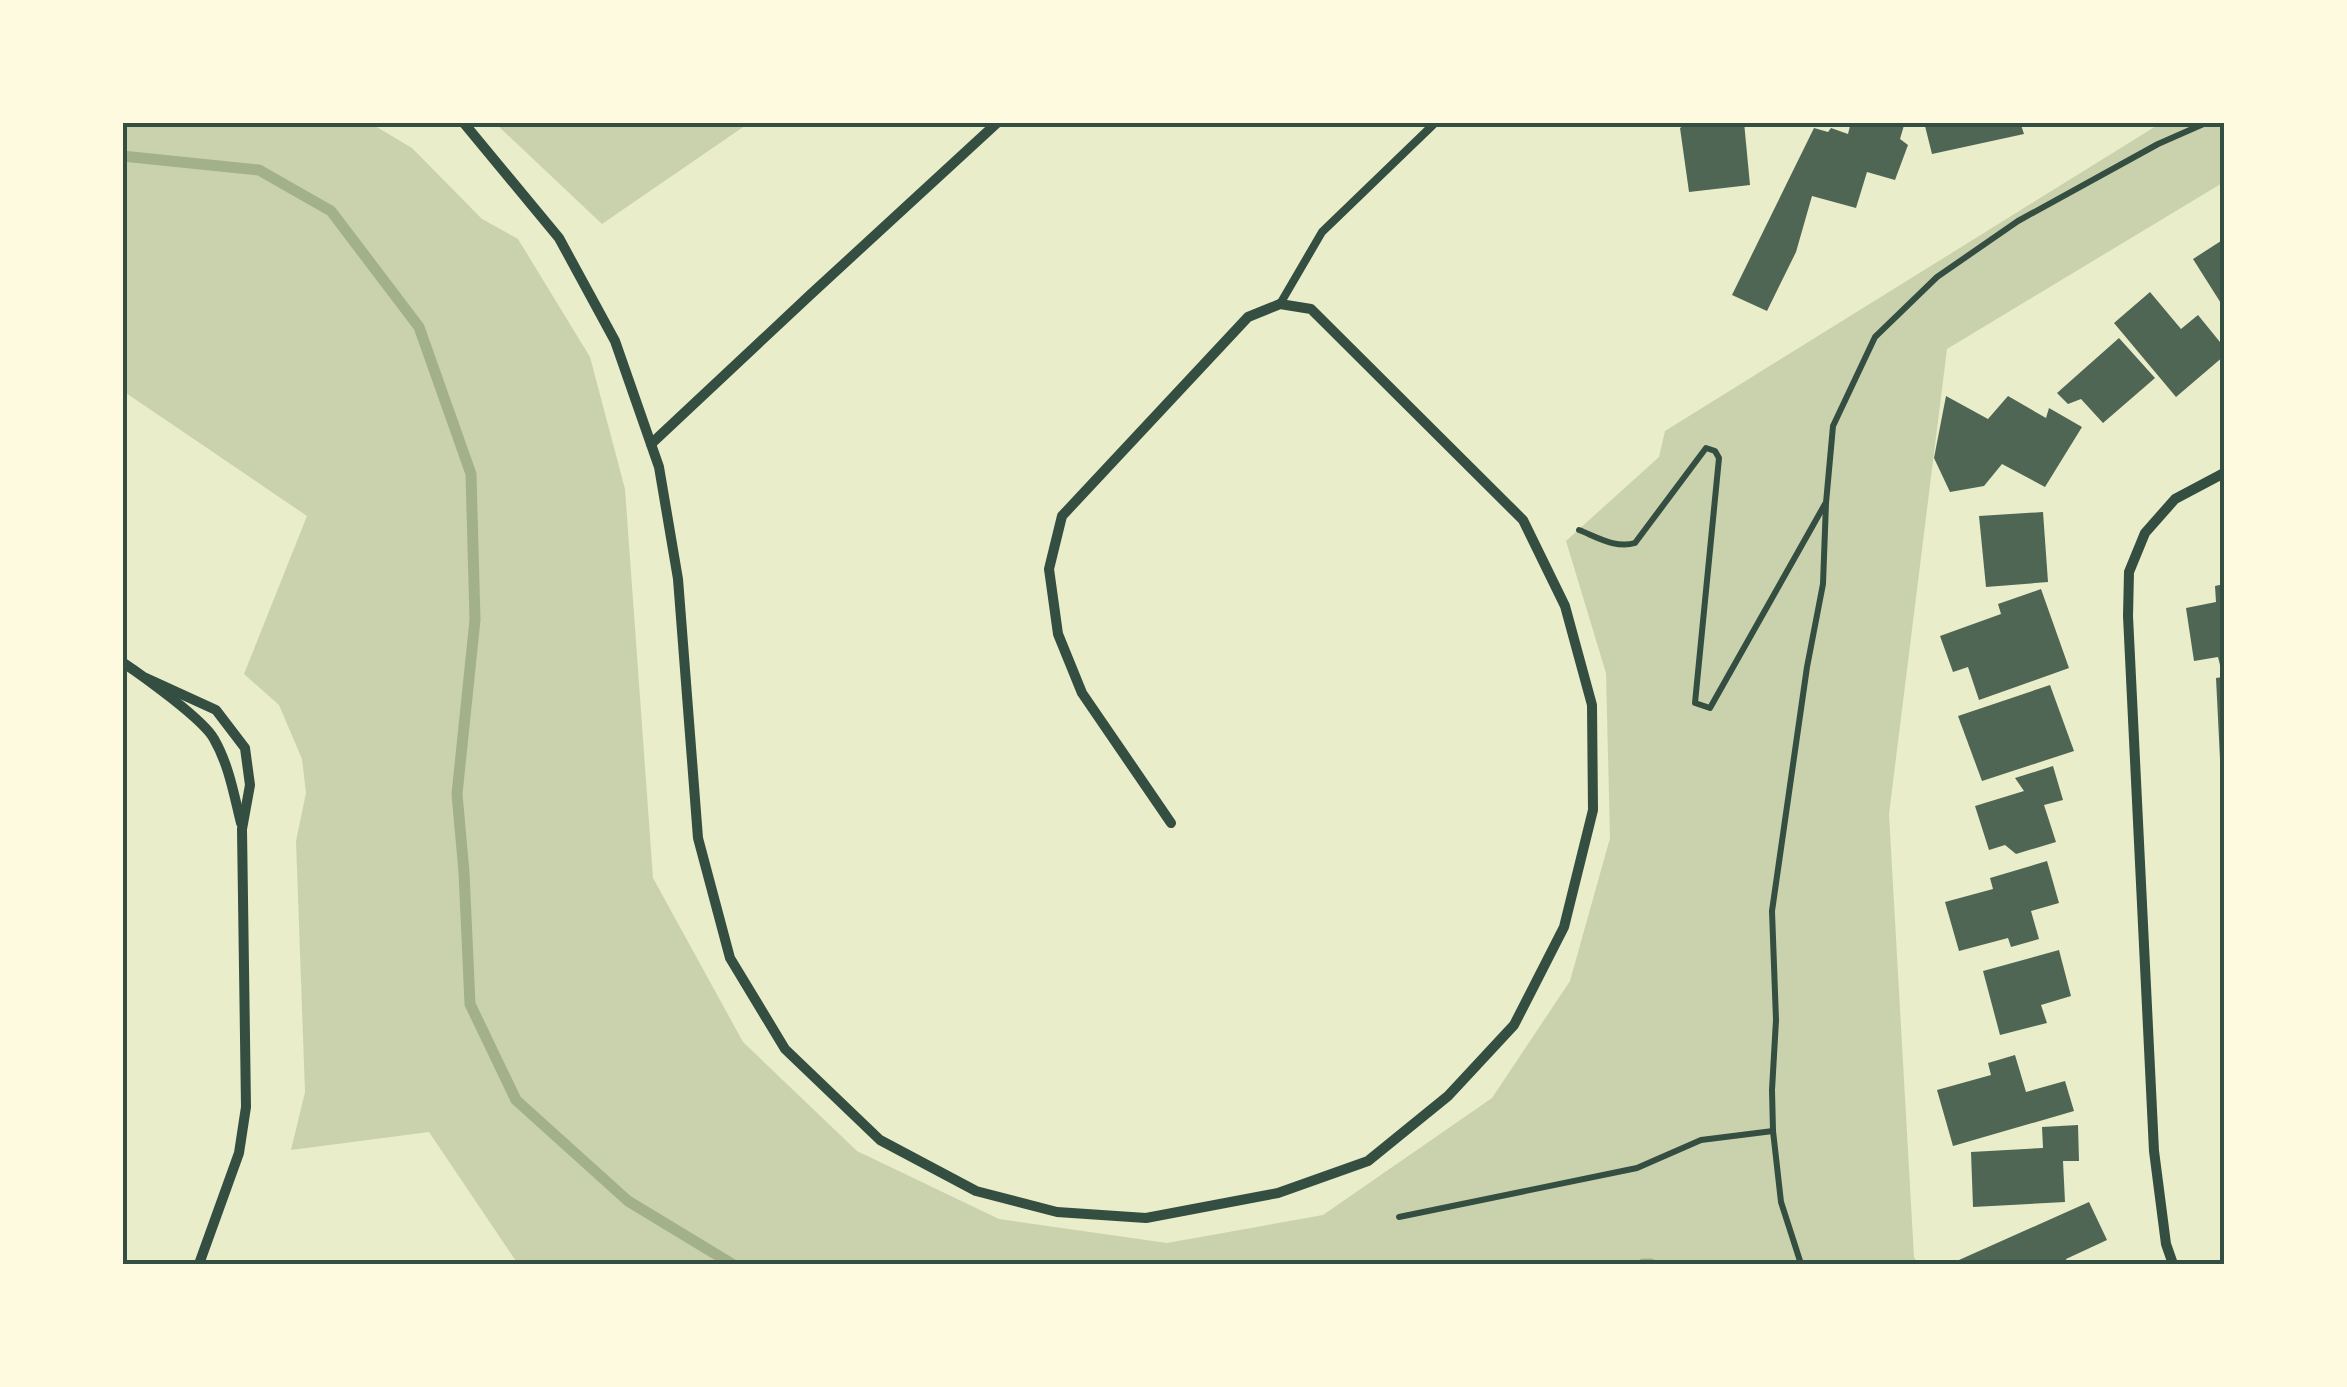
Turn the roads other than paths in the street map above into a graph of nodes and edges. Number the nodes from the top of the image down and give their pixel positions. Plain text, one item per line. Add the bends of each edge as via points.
1 (464, 122) edge
2 (998, 122) edge
3 (1436, 122) edge
4 (1280, 304) junction
5 (651, 444) junction
6 (2224, 472) edge
7 (122, 662) edge
8 (146, 678) junction
9 (1171, 823) dead end
10 (242, 829) junction
11 (200, 1264) edge
12 (2173, 1264) edge

1 - 5 street via 560,238 616,341
2 - 5 street
3 - 4 lane via 1322,232
4 - 5 street via 1311,309 1523,520 1565,606 1592,705 1593,810 1564,927 1514,1025 1448,1096 1368,1161 1278,1193 1146,1218 1057,1212 976,1191 880,1140 785,1049 730,958 698,838 678,579
4 - 9 street via 1248,317 1062,516 1048,569 1058,634 1082,693
6 - 12 street via 2175,499 2146,533 2130,572 2154,1151
7 - 8 street
8 - 10 street via 212,734
8 - 10 street via 216,710 245,748 250,785
10 - 11 street via 246,1107 239,1154

